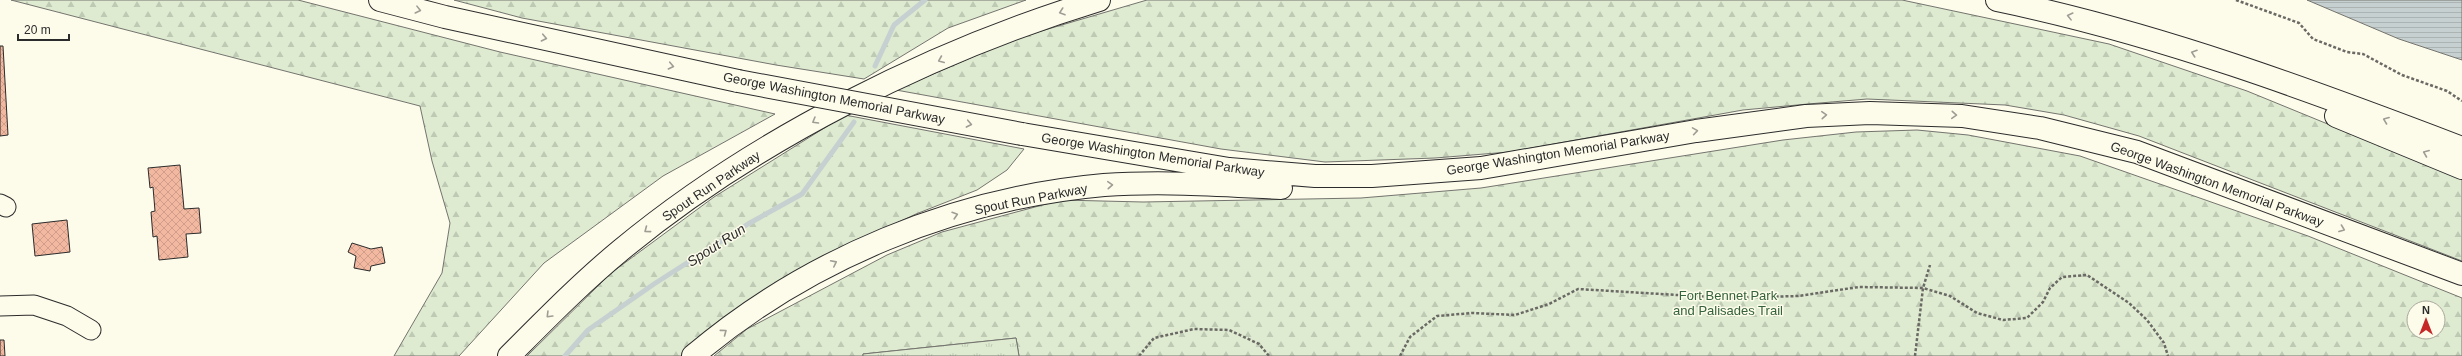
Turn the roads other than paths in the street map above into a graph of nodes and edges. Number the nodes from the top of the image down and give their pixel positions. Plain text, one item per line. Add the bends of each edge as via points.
1 (380, 0) edge
2 (1099, 0) edge
3 (1997, 0) edge
4 (2231, 66) junction
5 (2462, 148) edge
6 (2462, 168) edge
7 (1405, 175) junction
8 (2462, 274) edge
9 (0, 306) edge
10 (91, 330) dead end
11 (509, 356) edge
12 (693, 356) edge

1 -> 7 highway, George Washington Memorial Parkway, bridge via 445,17 738,81 1022,134 1229,169 1315,176
2 -> 11 highway, Spout Run Parkway via 995,37 924,67 827,114 759,153 702,190 622,250 574,291
4 -> 3 highway via 2113,27
5 -> 4 highway via 2345,104
6 -> 4 highway via 2341,118
7 -> 8 highway, George Washington Memorial Parkway via 1481,168 1696,131 1806,116 1870,113 1962,116 2040,128 2137,152
12 -> 7 highway, Spout Run Parkway via 767,302 831,265 907,231 980,208 1056,191 1105,185 1180,184 1313,189
9 - 10 street via 34,305 67,316

